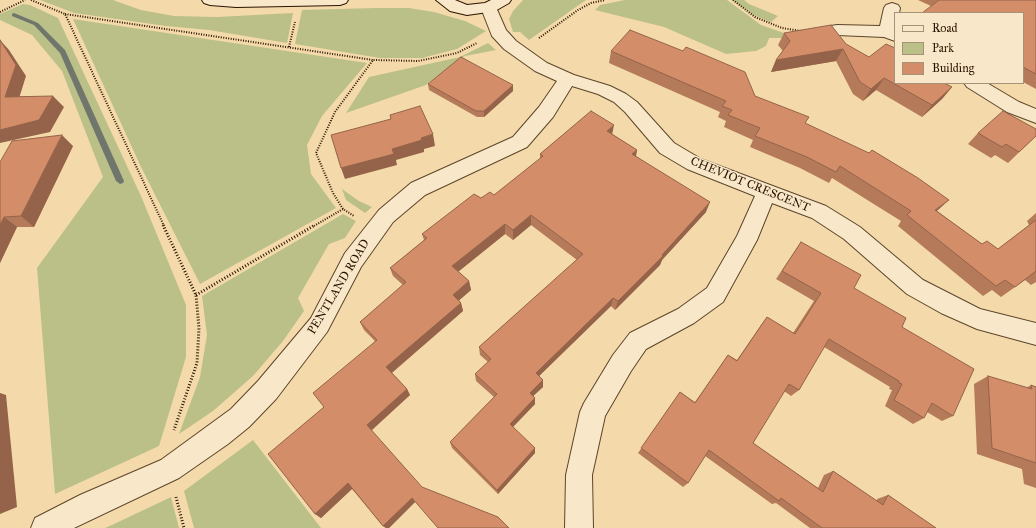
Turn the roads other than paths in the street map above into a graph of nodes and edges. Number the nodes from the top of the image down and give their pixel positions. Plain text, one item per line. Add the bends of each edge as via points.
1 (210, 0) edge
2 (340, 0) edge
3 (444, 0) edge
4 (496, 4) edge
5 (892, 8) dead end
6 (837, 30) edge
7 (891, 34) edge
8 (568, 79) junction
9 (975, 84) edge
10 (1036, 116) edge
11 (767, 191) junction
12 (1036, 334) edge
13 (45, 528) edge
14 (579, 528) edge

1 - 2 street
3 - 4 street via 456,8 467,10
4 - 8 street, CHEVIOT CRESCENT via 498,32 519,52 541,67
5 - 7 street
6 - 7 street
8 - 11 street, CHEVIOT CRESCENT via 604,90 620,98 667,148 694,164
8 - 13 street, PENTLAND ROAD via 546,112 520,142 418,189 386,216 353,260 319,325 267,390 240,418 170,469
9 - 10 street via 1012,107
11 - 12 street, CHEVIOT CRESCENT via 837,222 915,287 949,306 977,319
11 - 14 street via 746,240 715,295 686,316 638,341 593,412 579,475

